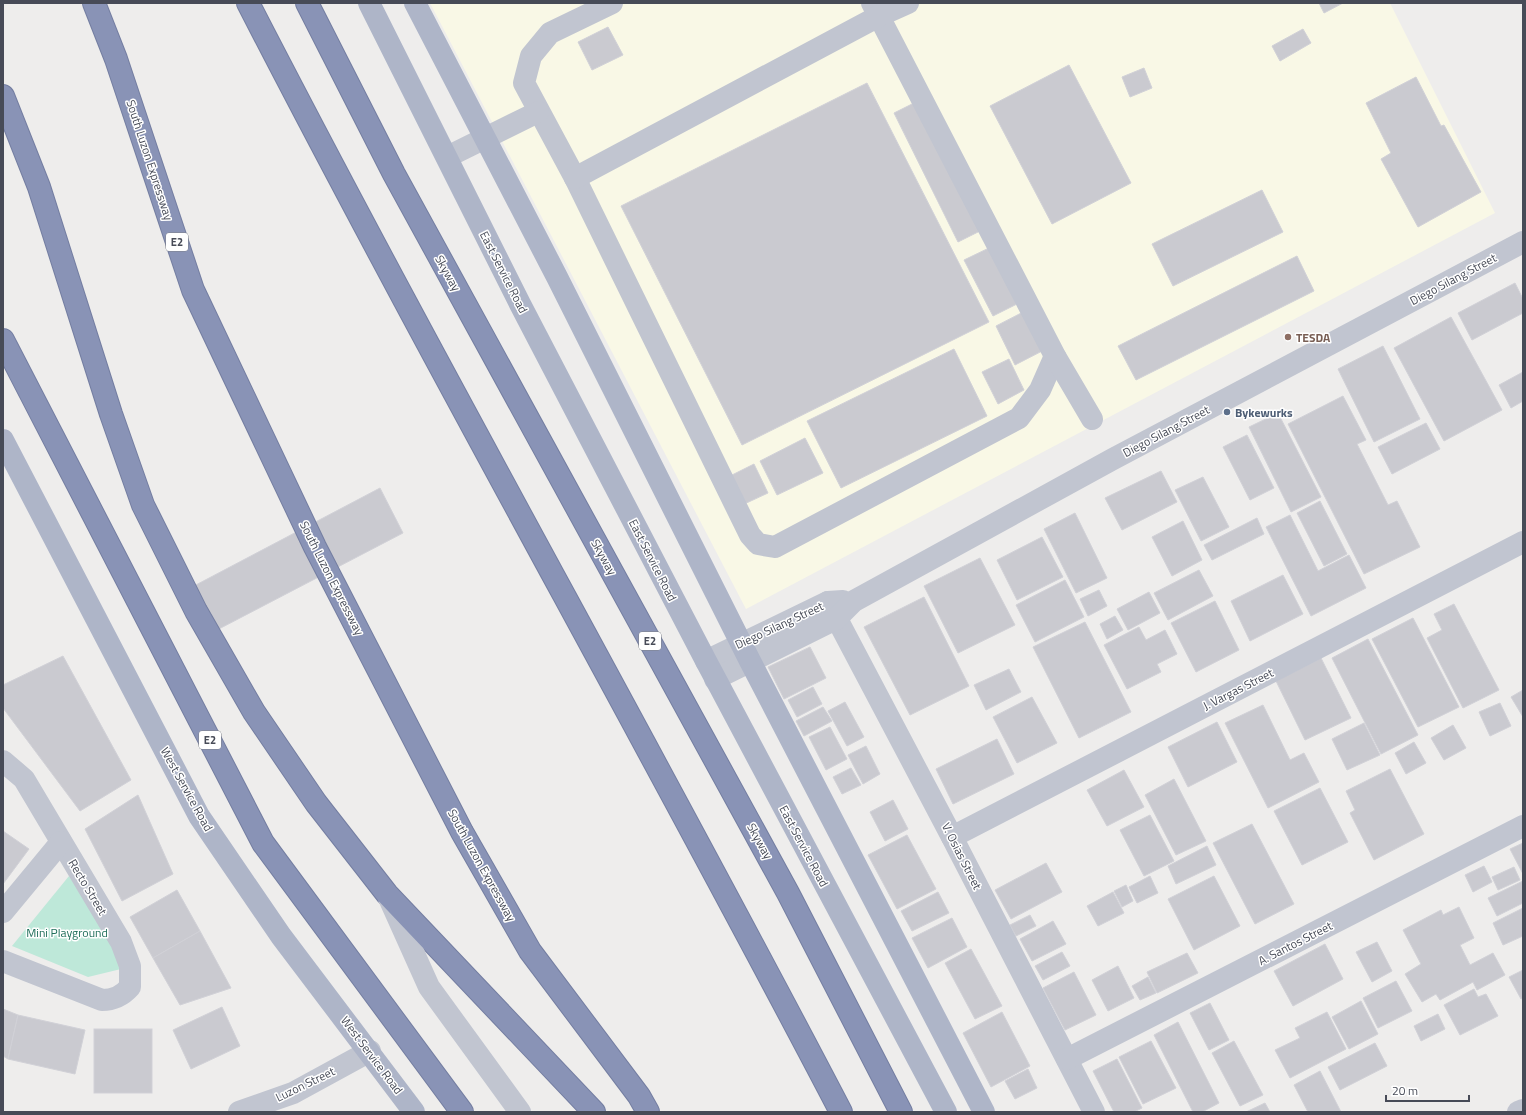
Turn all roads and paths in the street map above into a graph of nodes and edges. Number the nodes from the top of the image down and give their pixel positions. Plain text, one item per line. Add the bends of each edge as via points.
1 (94, 3) edge
2 (248, 3) edge
3 (307, 3) edge
4 (369, 3) edge
5 (415, 3) edge
6 (908, 3) edge
7 (602, 5) edge
8 (876, 10) edge
9 (3, 96) edge
10 (538, 112) junction
11 (485, 138) junction
12 (447, 156) junction
13 (575, 178) junction
14 (1523, 242) edge
15 (3, 340) edge
16 (1055, 356) junction
17 (1092, 419) dead end
18 (3, 440) edge
19 (1523, 542) edge
20 (832, 611) junction
21 (745, 652) junction
22 (710, 670) junction
23 (3, 761) edge
24 (1523, 826) edge
25 (952, 837) junction
26 (61, 842) junction
27 (388, 894) junction
28 (3, 912) edge
29 (3, 961) edge
30 (370, 1051) junction
31 (1067, 1059) junction
32 (1523, 1110) edge
33 (239, 1112) edge
34 (414, 1112) edge
35 (462, 1112) edge
36 (520, 1112) edge
37 (594, 1112) edge
38 (648, 1112) edge
39 (841, 1112) edge
40 (901, 1112) edge
41 (946, 1112) edge
42 (984, 1112) edge
43 (1094, 1112) edge
44 (1518, 1112) edge

1 - 38 highway, South Luzon Expressway / E2 via 116,59 193,290 315,547 462,832 530,951 639,1096
2 - 39 highway via 348,198 739,916
3 - 40 highway, Skyway / E2 via 394,174 788,893
4 - 12 main road, East Service Road
5 - 11 main road
6 - 8 street
7 - 10 street via 550,33 531,56 524,83
8 - 13 street
8 - 16 street
9 - 27 highway via 39,187 111,414 143,505 196,611 254,712 316,803
10 - 11 street
10 - 13 street
11 - 12 street
11 - 21 main road
12 - 22 main road, East Service Road via 520,304
13 - 16 street via 750,535 758,544 775,547 1020,418 1040,390
14 - 20 street, Diego Silang Street
15 - 35 highway, E2 via 263,843
16 - 17 street
18 - 30 main road, West Service Road via 199,816 281,936
19 - 25 street, J. Vargas Street
20 - 21 street, Diego Silang Street
20 - 25 street, V. Osias Street
21 - 22 street, Diego Silang Street
21 - 42 main road
22 - 41 main road, East Service Road
23 - 26 street, Recto Street via 24,780
24 - 31 street, A. Santos Street
25 - 31 street, V. Osias Street
26 - 28 street
26 - 29 street, Recto Street via 121,942 130,966 130,987 111,1000 102,1000
27 - 36 street via 429,987
27 - 37 highway
30 - 33 street, Luzon Street via 293,1093
30 - 34 main road, West Service Road
31 - 43 street, V. Osias Street
32 - 44 street

